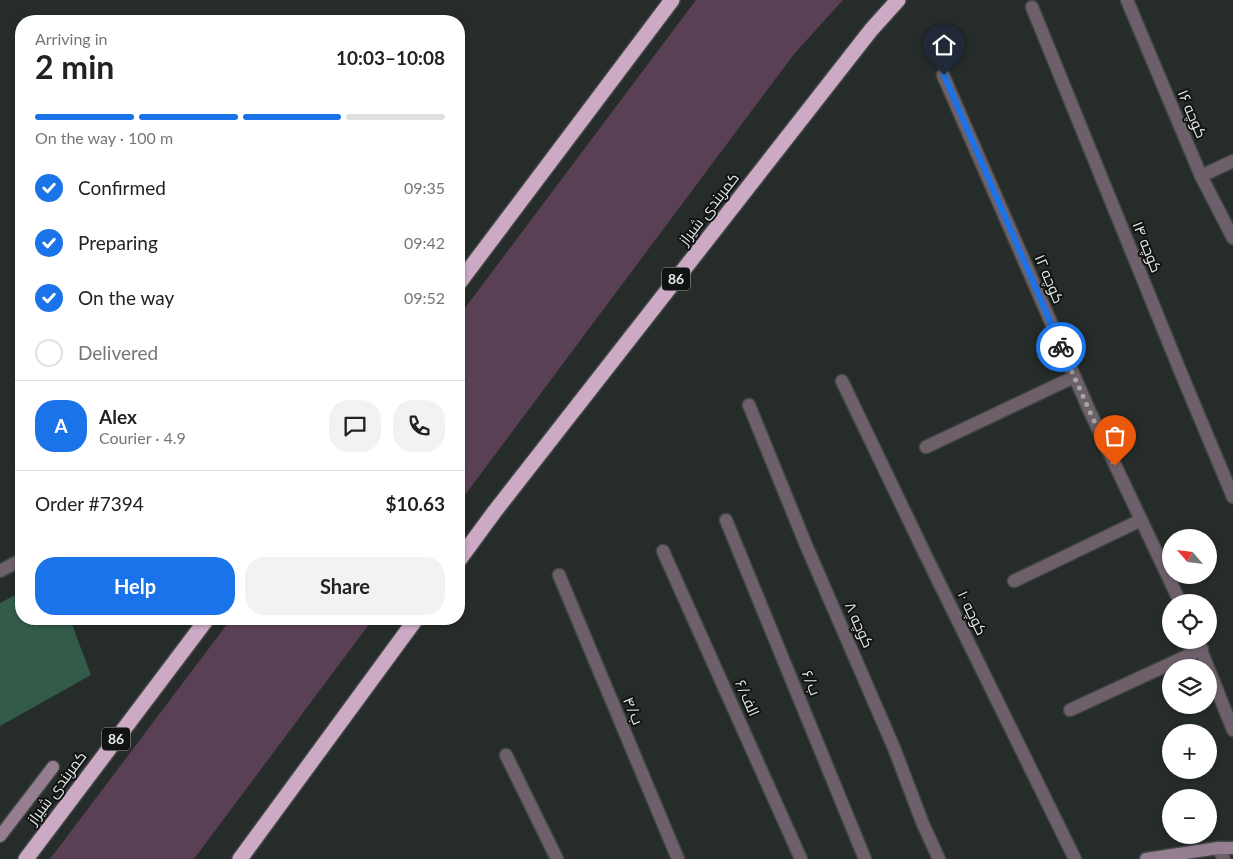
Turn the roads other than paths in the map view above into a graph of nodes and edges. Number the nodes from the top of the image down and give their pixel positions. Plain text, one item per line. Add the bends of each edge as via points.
1 (672, 0) edge
2 (898, 0) edge
3 (1127, 0) edge
4 (1032, 7) dead end
5 (944, 75) dead end
6 (1233, 161) edge
7 (1201, 176) junction
8 (1233, 238) edge
9 (465, 275) edge
10 (1074, 377) junction
11 (842, 381) dead end
12 (749, 405) dead end
13 (926, 447) dead end
14 (1233, 498) edge
15 (726, 520) dead end
16 (1141, 520) junction
17 (663, 550) dead end
18 (465, 552) edge
19 (15, 563) edge
20 (0, 571) edge
21 (559, 575) dead end
22 (1014, 581) dead end
23 (1176, 594) edge
24 (202, 625) edge
25 (412, 625) edge
26 (1192, 649) edge
27 (1202, 649) edge
28 (1070, 710) dead end
29 (1233, 730) edge
30 (506, 755) dead end
31 (53, 767) dead end
32 (0, 836) edge
33 (1233, 848) edge
34 (1221, 854) edge
35 (26, 859) edge
36 (240, 859) edge
37 (557, 859) edge
38 (678, 859) edge
39 (801, 859) edge
40 (865, 859) edge
41 (940, 859) edge
42 (1075, 859) edge
43 (1146, 859) edge

1 - 9 highway
2 - 18 highway, کمربندی شیراز / 86 via 871,30
3 - 7 street, کوچه ۱۶
4 - 14 street, کوچه ۱۴
5 - 10 street, کوچه ۱۲
6 - 7 street
7 - 8 street, کوچه ۱۶
10 - 13 street
10 - 16 street, کوچه ۱۲
11 - 42 street, کوچه ۱۰
12 - 41 street, کوچه ۸
15 - 40 street, ب/۶
16 - 22 street
16 - 23 street, کوچه ۱۲
17 - 39 street, ۶/الف
19 - 20 street
21 - 38 street, ۴/ب
24 - 35 highway, کمربندی شیراز / 86
25 - 36 highway
26 - 28 street
27 - 29 street
30 - 37 street
31 - 32 street
33 - 34 street
34 - 43 street

